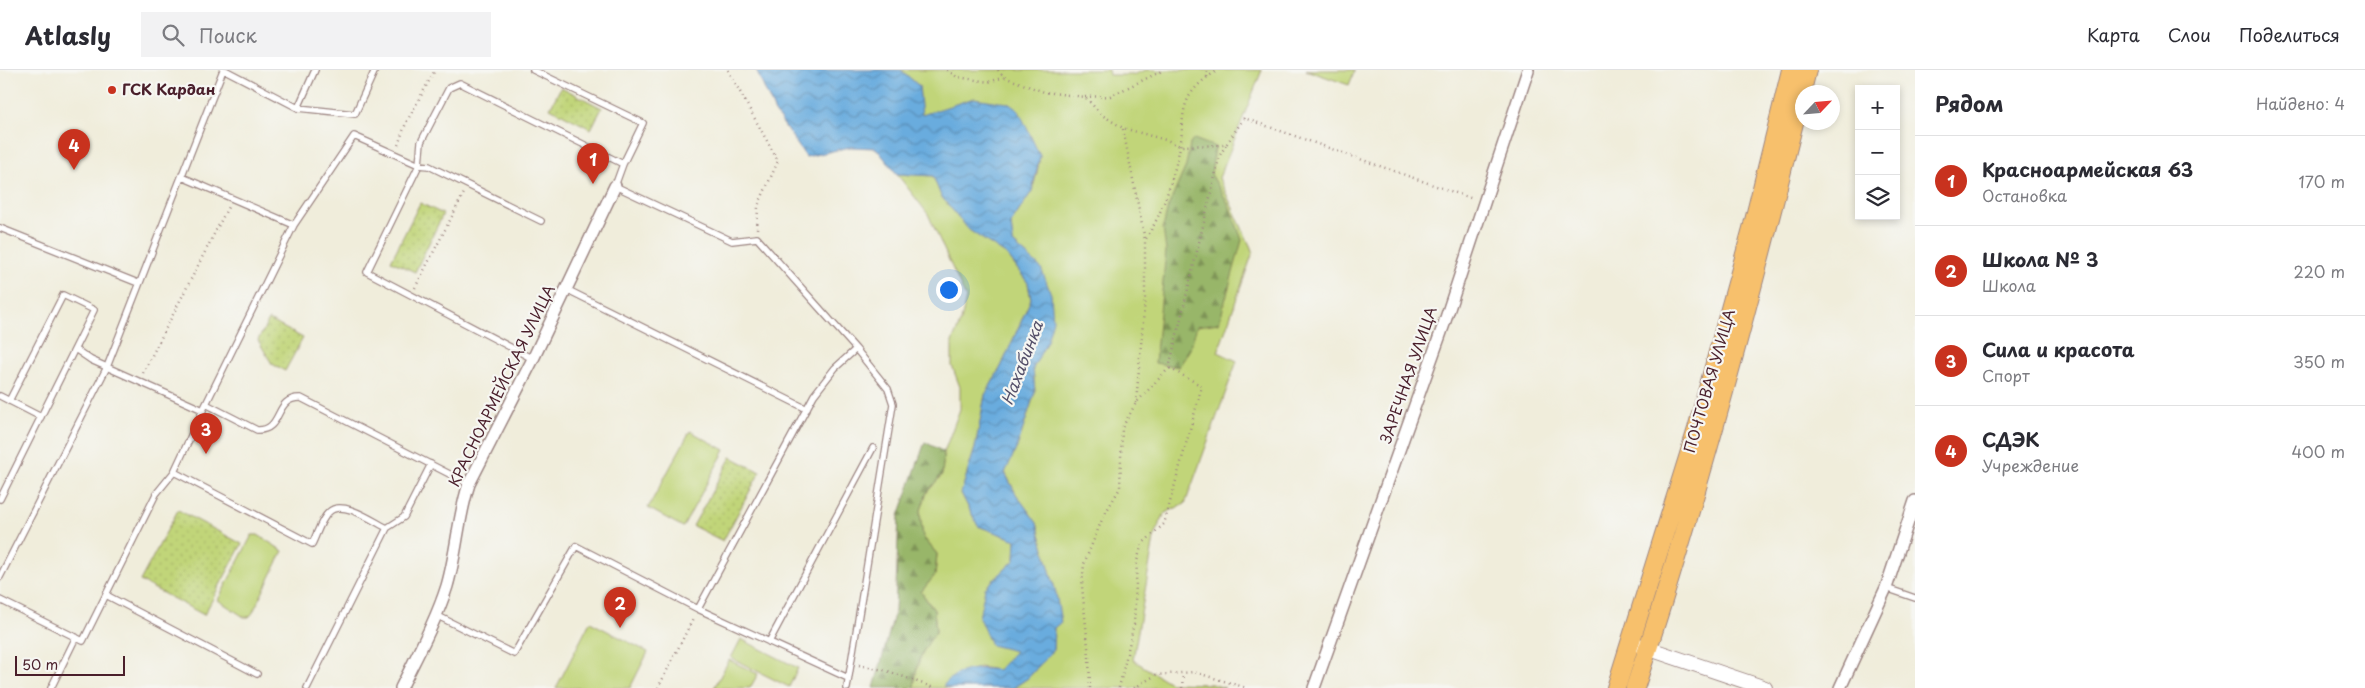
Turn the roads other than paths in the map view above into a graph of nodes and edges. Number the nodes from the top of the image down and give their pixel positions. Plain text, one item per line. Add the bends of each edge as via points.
1 (224, 70) edge
2 (315, 70) edge
3 (374, 70) edge
4 (533, 70) edge
5 (1528, 70) edge
6 (1791, 70) edge
7 (1808, 70) edge
8 (298, 108) junction
9 (623, 164) junction
10 (419, 165) junction
11 (182, 177) junction
12 (615, 186) junction
13 (541, 221) dead end
14 (294, 225) junction
15 (0, 228) edge
16 (138, 283) junction
17 (566, 289) junction
18 (74, 349) junction
19 (856, 349) junction
20 (533, 359) junction
21 (107, 367) junction
22 (0, 396) edge
23 (9, 400) junction
24 (205, 407) junction
25 (807, 409) junction
26 (41, 417) junction
27 (873, 448) dead end
28 (432, 464) junction
29 (174, 472) junction
30 (469, 484) junction
31 (0, 499) edge
32 (1915, 501) edge
33 (387, 528) junction
34 (0, 578) edge
35 (1886, 588) junction
36 (106, 595) junction
37 (1915, 598) edge
38 (0, 600) edge
39 (698, 609) junction
40 (436, 615) junction
41 (76, 637) junction
42 (768, 642) junction
43 (1631, 642) junction
44 (1648, 648) junction
45 (257, 674) dead end
46 (848, 678) junction
47 (50, 688) edge
48 (307, 688) edge
49 (401, 688) edge
50 (847, 688) edge
51 (1314, 688) edge
52 (1616, 688) edge
53 (1635, 688) edge
54 (1765, 688) edge
55 (1840, 688) edge

1 - 8 lane
1 - 11 lane
2 - 8 lane
3 - 8 lane via 355,114
4 - 9 lane via 643,123
5 - 51 street, ЗАРЕЧНАЯ УЛИЦА via 1444,324
6 - 43 main road, ПОЧТОВАЯ УЛИЦА via 1751,234 1697,429
7 - 44 main road, ПОЧТОВАЯ УЛИЦА via 1712,436
9 - 10 lane via 460,83 449,88 421,142
9 - 12 lane
10 - 13 lane via 429,166
10 - 14 lane via 354,136
10 - 20 lane via 367,272
11 - 14 lane
11 - 16 lane
12 - 17 street, КРАСНОАРМЕЙСКАЯ УЛИЦА
12 - 19 lane via 732,241 757,238
14 - 24 lane
15 - 16 lane
16 - 21 lane
17 - 20 street, КРАСНОАРМЕЙСКАЯ УЛИЦА
17 - 25 lane
18 - 21 lane
18 - 23 lane via 94,310 63,295
18 - 26 lane
19 - 25 lane via 835,368
19 - 46 lane via 888,389 893,404
20 - 30 street, КРАСНОАРМЕЙСКАЯ УЛИЦА
21 - 24 lane
21 - 34 lane
22 - 23 lane
23 - 26 lane
24 - 28 lane via 257,430 265,430 273,424 284,403 292,398 301,398
24 - 29 lane
25 - 39 lane
26 - 31 lane
27 - 42 lane
28 - 30 lane
28 - 33 lane via 404,517
29 - 33 lane via 312,544 328,513 335,507 344,507
29 - 36 lane via 156,494
30 - 40 street, КРАСНОАРМЕЙСКАЯ УЛИЦА via 462,504 448,584
32 - 35 street
33 - 48 lane
35 - 37 lane
35 - 55 street
36 - 41 lane via 84,641
36 - 45 lane
38 - 41 lane
39 - 40 lane via 576,546 514,654
39 - 42 lane
40 - 49 street, КРАСНОАРМЕЙСКАЯ УЛИЦА
41 - 47 lane
42 - 46 lane
43 - 44 street
43 - 52 main road, ПОЧТОВАЯ УЛИЦА
44 - 53 main road, ПОЧТОВАЯ УЛИЦА
44 - 54 street
46 - 50 lane

